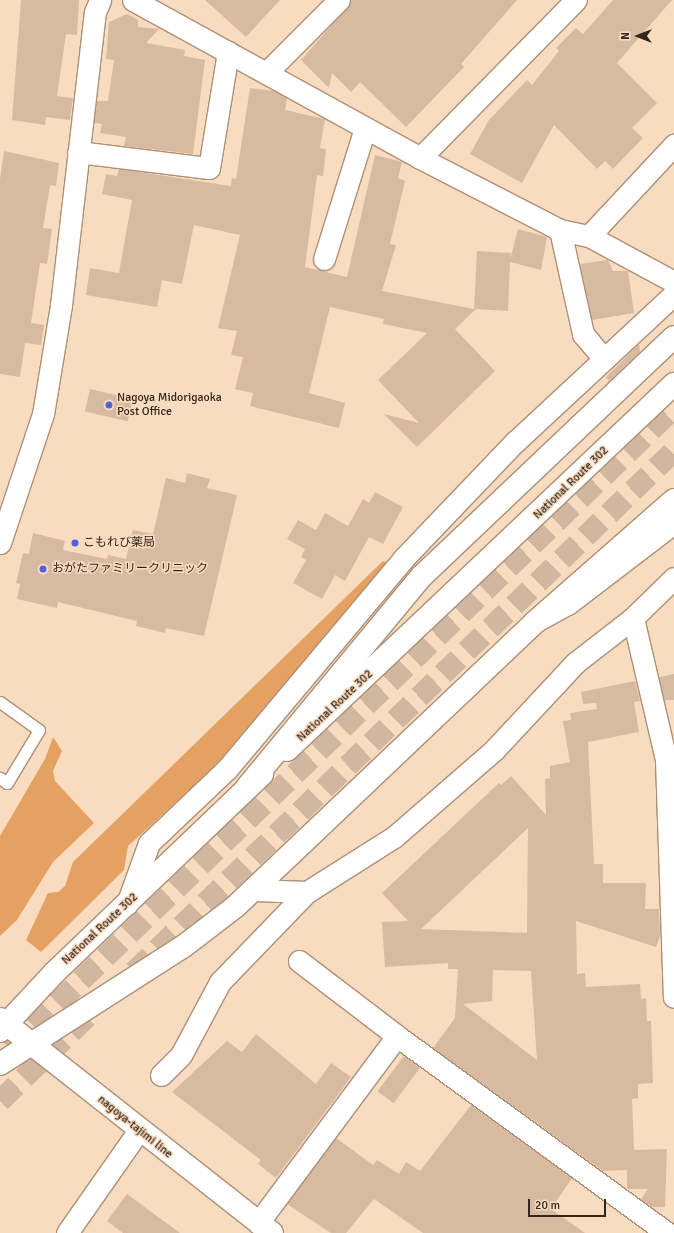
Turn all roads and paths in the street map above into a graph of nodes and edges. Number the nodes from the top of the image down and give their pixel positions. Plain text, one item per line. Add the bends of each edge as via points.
1 (100, 0) edge
2 (133, 0) edge
3 (339, 0) edge
4 (576, 0) edge
5 (228, 52) junction
6 (266, 73) junction
7 (365, 128) junction
8 (674, 145) edge
9 (78, 152) junction
10 (420, 158) junction
11 (560, 230) junction
12 (589, 236) junction
13 (324, 258) dead end
14 (674, 282) edge
15 (674, 294) edge
16 (674, 337) edge
17 (604, 359) junction
18 (674, 384) edge
19 (674, 500) edge
20 (674, 523) edge
21 (0, 543) edge
22 (674, 578) edge
23 (634, 618) junction
24 (535, 622) junction
25 (0, 702) edge
26 (670, 760) edge
27 (0, 778) edge
28 (248, 786) junction
29 (255, 890) junction
30 (307, 892) junction
31 (127, 904) junction
32 (298, 961) dead end
33 (674, 986) edge
34 (674, 997) edge
35 (2, 1024) edge
36 (397, 1036) junction
37 (32, 1044) junction
38 (0, 1064) edge
39 (160, 1075) dead end
40 (139, 1130) junction
41 (265, 1228) edge
42 (67, 1233) edge
43 (667, 1233) edge

1 - 9 street via 95,12
2 - 5 street
3 - 6 street
4 - 10 street
5 - 6 street
5 - 9 street via 209,168
6 - 7 street
7 - 10 street
7 - 13 street
8 - 12 street
9 - 21 street via 61,305 43,414
10 - 11 street
11 - 12 street
11 - 17 street via 583,334
12 - 14 street
15 - 17 street
16 - 28 main road via 422,576
17 - 31 street via 515,442 403,559 227,769 149,843
18 - 28 main road, National Route 302
19 - 24 main road
20 - 24 main road via 568,604
22 - 23 street
23 - 26 street
23 - 30 street via 575,663 494,750 394,836
24 - 29 main road
25 - 27 lane via 39,730 8,783
26 - 33 street
28 - 31 main road, National Route 302
29 - 30 street
29 - 37 main road via 184,946
30 - 39 street via 220,982 181,1055
31 - 35 main road, National Route 302
32 - 36 street
33 - 34 street
35 - 37 main road, nagoya-tajimi line
36 - 41 street
36 - 43 street
37 - 38 main road
37 - 40 main road, nagoya-tajimi line
40 - 41 main road, nagoya-tajimi line
40 - 42 street

